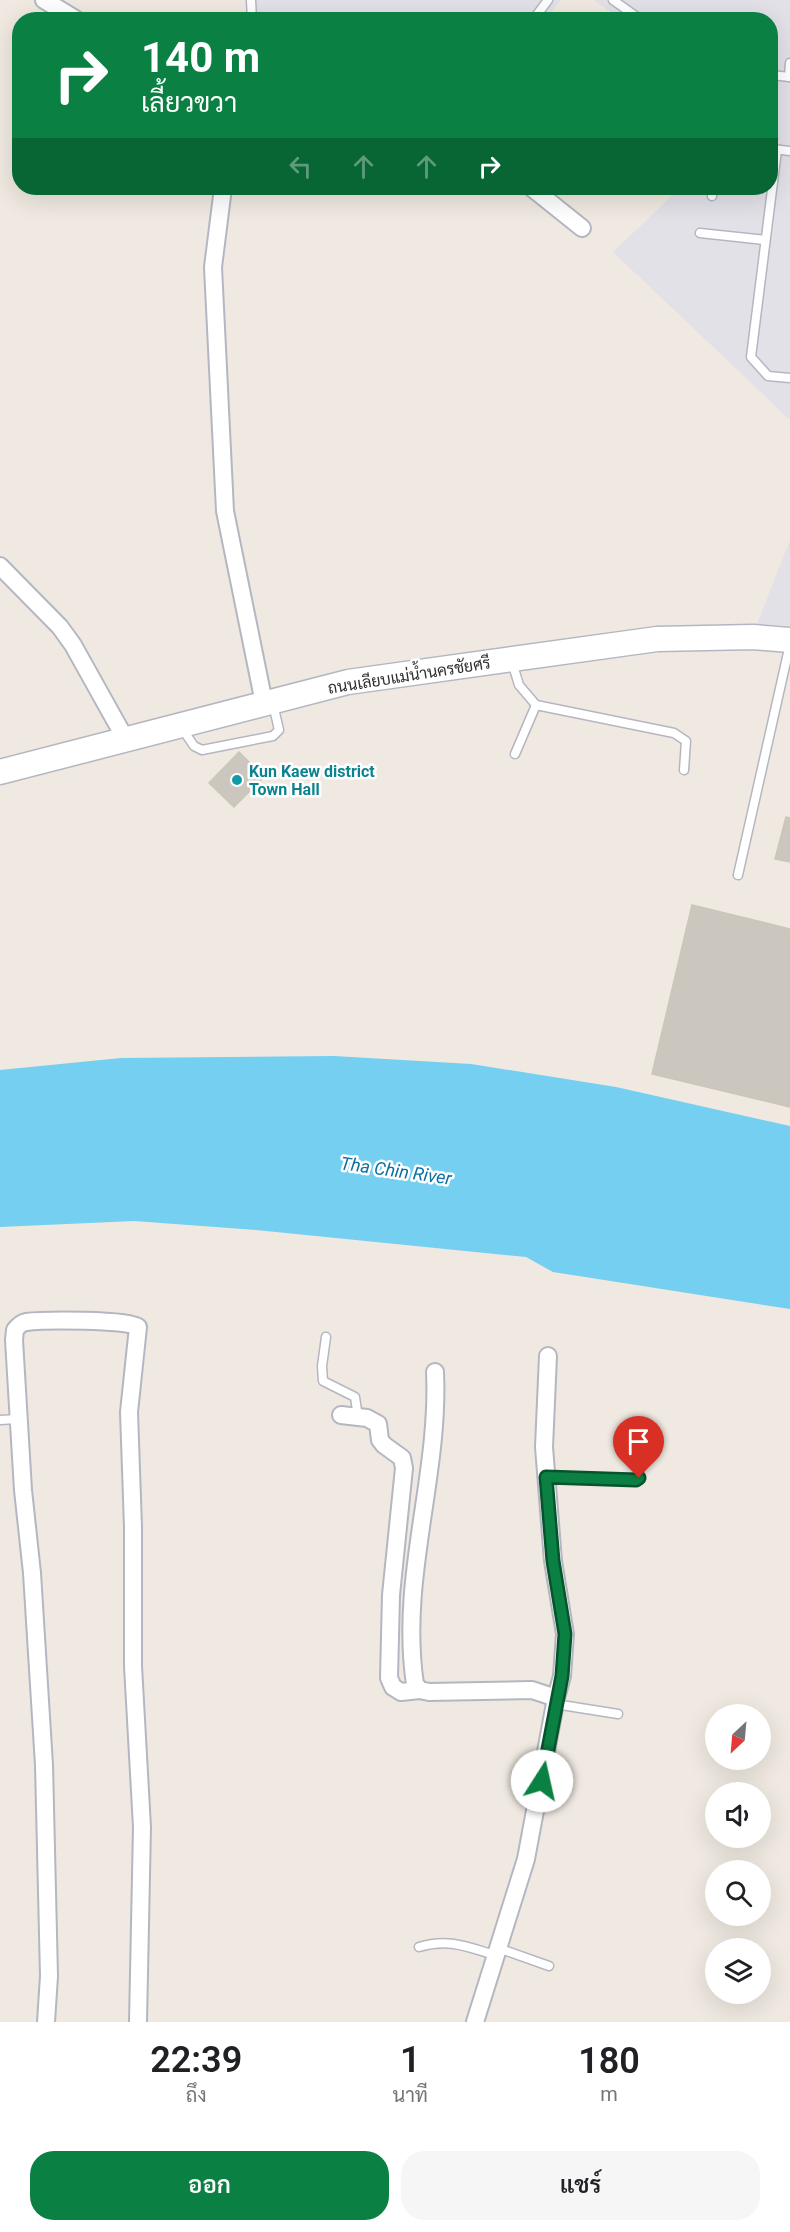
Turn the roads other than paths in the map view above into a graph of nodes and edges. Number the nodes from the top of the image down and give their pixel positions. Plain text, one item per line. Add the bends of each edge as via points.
1 (44, 0) edge
2 (613, 0) edge
3 (64, 12) edge
4 (630, 12) edge
5 (790, 63) edge
6 (789, 77) edge
7 (222, 195) edge
8 (541, 195) edge
9 (769, 195) edge
10 (582, 228) dead end
11 (700, 233) dead end
12 (765, 240) junction
13 (790, 378) edge
14 (0, 566) edge
15 (790, 642) edge
16 (511, 658) junction
17 (268, 702) junction
18 (536, 705) junction
19 (180, 725) junction
20 (126, 740) junction
21 (515, 754) dead end
22 (684, 770) dead end
23 (0, 772) edge
24 (738, 875) dead end
25 (326, 1337) dead end
26 (548, 1356) dead end
27 (435, 1372) dead end
28 (341, 1415) dead end
29 (358, 1417) junction
30 (16, 1419) junction
31 (0, 1420) edge
32 (640, 1465) dead end
33 (546, 1477) junction
34 (420, 1690) junction
35 (556, 1701) junction
36 (618, 1714) dead end
37 (419, 1947) dead end
38 (496, 1952) junction
39 (549, 1966) dead end
40 (46, 2022) edge
41 (138, 2022) edge
42 (475, 2022) edge

1 - 3 street
2 - 4 lane
5 - 6 lane
7 - 17 street via 213,267 225,511
8 - 10 street
9 - 12 lane
11 - 12 lane
12 - 13 lane via 751,357 768,376
14 - 20 street via 60,627
15 - 16 main road, ถนนเลียบแม่น้ำนครชัยศรี via 753,637 657,639
15 - 24 lane
16 - 17 main road, ถนนเลียบแม่น้ำนครชัยศรี via 348,682
16 - 18 lane via 519,685
17 - 19 main road, ถนนเลียบแม่น้ำนครชัยศรี
17 - 19 lane via 279,730 273,736 202,750 194,746
18 - 21 lane
18 - 22 lane via 674,733 686,741
19 - 20 main road, ถนนเลียบแม่น้ำนครชัยศรี
20 - 23 main road, ถนนเลียบแม่น้ำนครชัยศรี
25 - 29 lane via 323,1381 355,1397
26 - 33 street
27 - 34 street via 433,1445 413,1609 414,1675
28 - 29 street
29 - 34 street via 378,1424 380,1440 402,1458 389,1678 401,1692
30 - 31 lane
30 - 40 street via 32,1573 44,1765 49,1976
30 - 41 street via 14,1340 18,1326 85,1321 138,1327 129,1412 133,1666 142,1827
32 - 33 lane via 636,1480
33 - 35 street via 553,1561 565,1634
34 - 35 street via 532,1690
35 - 36 lane
35 - 38 street via 534,1825
37 - 38 lane via 452,1942
38 - 39 lane
38 - 42 street

